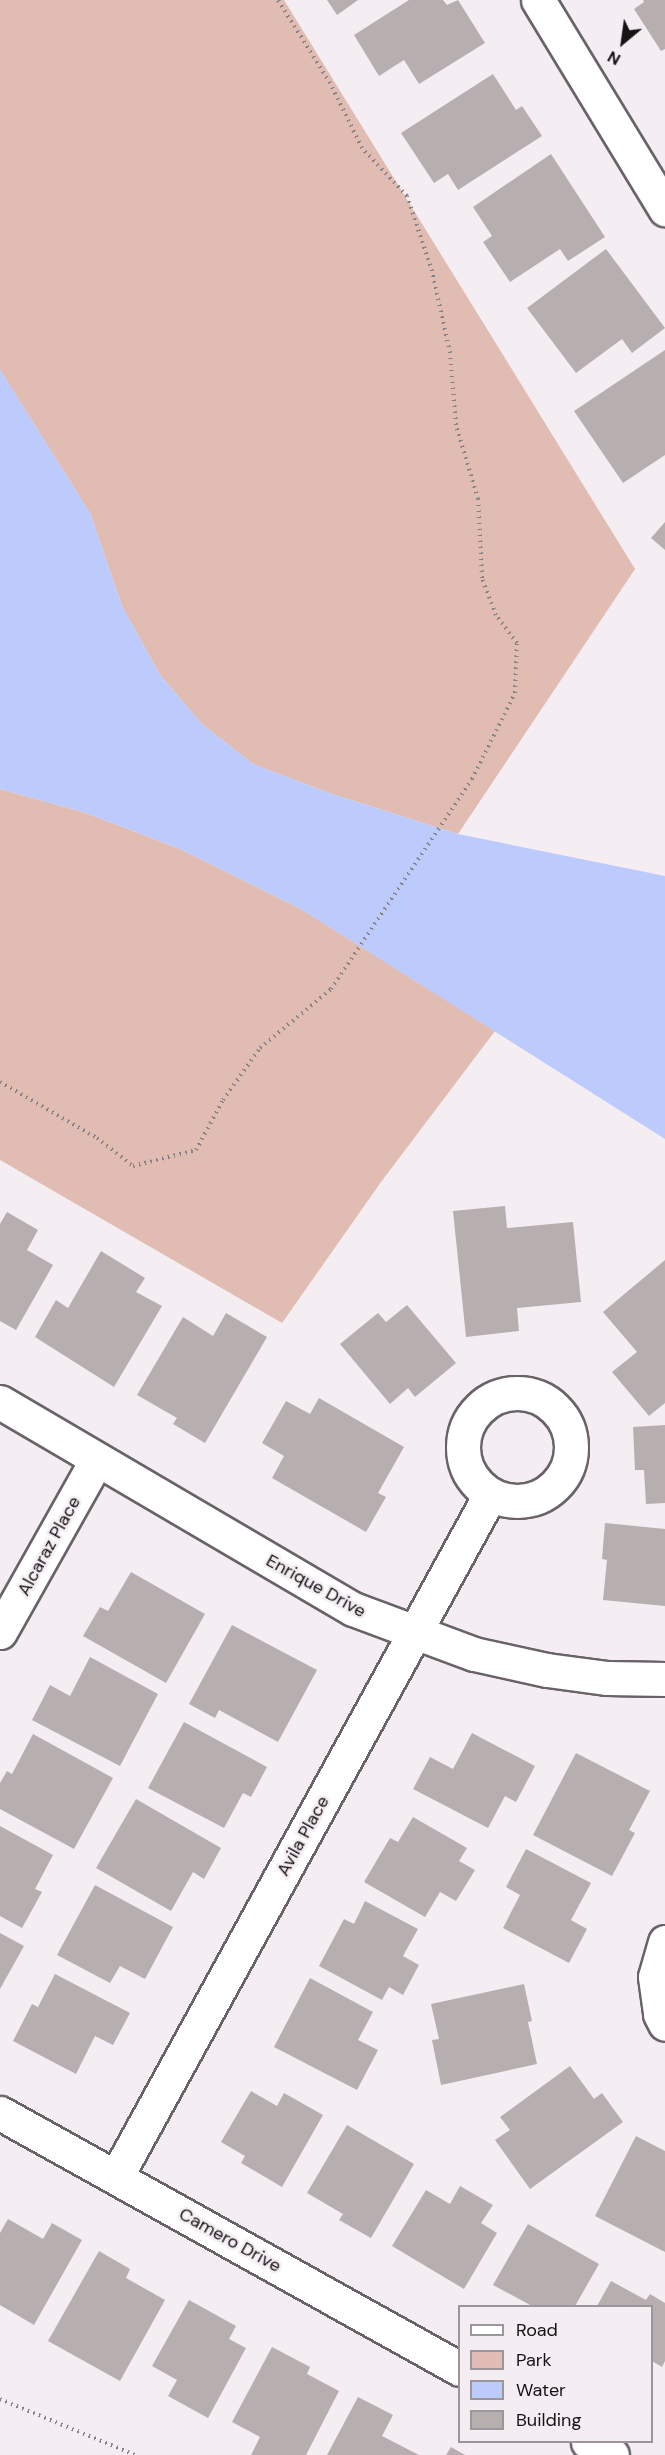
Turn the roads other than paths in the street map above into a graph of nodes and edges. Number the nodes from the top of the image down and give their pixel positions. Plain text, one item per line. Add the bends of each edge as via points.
1 (538, 0) edge
2 (665, 209) edge
3 (0, 1402) edge
4 (97, 1459) junction
5 (490, 1495) dead end
6 (0, 1632) edge
7 (414, 1634) junction
8 (665, 1679) edge
9 (665, 1942) edge
10 (665, 2024) edge
11 (0, 2112) edge
12 (116, 2177) junction
13 (458, 2368) edge
14 (590, 2443) edge
15 (612, 2455) edge

1 - 2 street
3 - 4 street, Enrique Drive
4 - 6 street, Alcaraz Place
4 - 7 street, Enrique Drive via 353,1609
5 - 7 street, Avila Place
7 - 8 street, Enrique Drive via 474,1654 547,1670 607,1678
7 - 12 street, Avila Place
9 - 10 street via 655,1977
11 - 12 street, Camero Drive
12 - 13 street, Camero Drive
14 - 15 street

